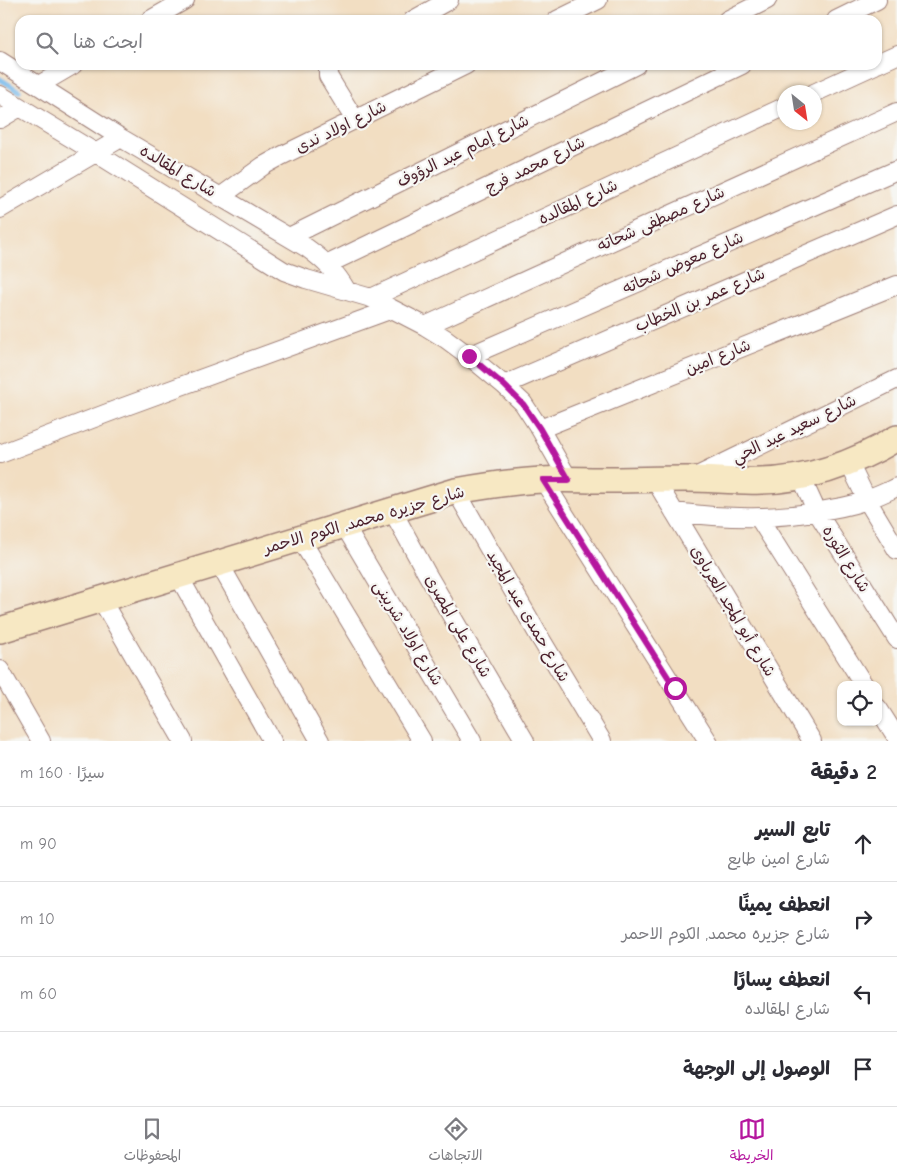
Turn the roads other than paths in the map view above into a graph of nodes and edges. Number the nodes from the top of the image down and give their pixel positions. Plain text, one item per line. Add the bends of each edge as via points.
1 (185, 0) edge
2 (449, 0) edge
3 (598, 0) edge
4 (767, 0) edge
5 (877, 0) edge
6 (159, 15) edge
7 (422, 15) edge
8 (567, 15) edge
9 (737, 15) edge
10 (846, 15) edge
11 (897, 55) edge
12 (0, 61) edge
13 (882, 61) edge
14 (64, 70) edge
15 (329, 70) edge
16 (456, 70) edge
17 (626, 70) edge
18 (732, 70) edge
19 (863, 70) edge
20 (39, 85) junction
21 (822, 89) edge
22 (0, 95) edge
23 (20, 107) junction
24 (777, 110) edge
25 (897, 112) edge
26 (0, 119) edge
27 (356, 120) junction
28 (121, 138) junction
29 (96, 153) junction
30 (897, 170) edge
31 (220, 197) junction
32 (0, 209) edge
33 (897, 215) edge
34 (289, 237) junction
35 (328, 264) junction
36 (897, 285) edge
37 (347, 291) junction
38 (371, 298) junction
39 (392, 309) junction
40 (425, 326) junction
41 (469, 356) junction
42 (897, 379) edge
43 (504, 385) junction
44 (540, 429) junction
45 (897, 438) edge
46 (0, 454) edge
47 (849, 463) junction
48 (801, 477) junction
49 (690, 479) junction
50 (543, 480) junction
51 (569, 480) junction
52 (656, 480) junction
53 (897, 487) edge
54 (456, 491) junction
55 (867, 500) junction
56 (392, 510) junction
57 (674, 512) junction
58 (817, 512) junction
59 (759, 518) junction
60 (344, 525) junction
61 (300, 538) junction
62 (897, 550) edge
63 (219, 563) junction
64 (178, 575) junction
65 (101, 599) junction
66 (0, 630) edge
67 (897, 639) edge
68 (0, 670) edge
69 (861, 681) edge
70 (882, 714) edge
71 (897, 738) edge
72 (41, 741) edge
73 (183, 741) edge
74 (272, 741) edge
75 (320, 741) edge
76 (422, 741) edge
77 (472, 741) edge
78 (525, 741) edge
79 (602, 741) edge
80 (708, 741) edge
81 (812, 741) edge

1 - 6 street
2 - 7 street
3 - 8 street
4 - 9 street
5 - 10 street
11 - 13 street
12 - 20 street, شارع المقالده
14 - 20 street
15 - 27 street via 328,76
16 - 27 street, شارع اولاد ندى
17 - 34 street, شارع إمام عبد الرؤوف
18 - 35 street, شارع محمد فرج
19 - 21 street
20 - 28 street, شارع المقالده
22 - 23 street, شارع المقالده
23 - 26 street
23 - 29 street, شارع المقالده
24 - 38 street, شارع المقالده
25 - 40 street, شارع مصطفى شحاته
27 - 31 street, شارع اولاد ندى via 281,156
28 - 29 street
28 - 31 street, شارع المقالده
29 - 32 street
29 - 37 street, شارع المقالده via 284,271
30 - 41 street, شارع معوض شحاته
31 - 34 street, شارع المقالده
33 - 43 street, شارع عمر بن الخطاب
34 - 35 street, شارع المقالده
35 - 37 street, شارع المقالده
36 - 44 street, شارع امين
37 - 38 street, شارع المقالده
38 - 39 street, شارع المقالده
39 - 40 street, شارع المقالده
39 - 46 street
40 - 41 street, شارع المقالده
41 - 43 street, شارع المقالده
42 - 49 street, شارع سعيد عبد الحي
43 - 44 street, شارع المقالده via 523,404
44 - 51 street, شارع المقالده
45 - 47 street, شارع جزيره محمد, الكوم الاحمر
47 - 48 street, شارع جزيره محمد, الكوم الاحمر
47 - 55 street
48 - 49 street, شارع جزيره محمد, الكوم الاحمر via 760,481
48 - 58 street, شارع الثوره
49 - 52 street, شارع جزيره محمد, الكوم الاحمر
50 - 51 street, شارع جزيره محمد, الكوم الاحمر
50 - 54 street, شارع جزيره محمد, الكوم الاحمر
50 - 80 street
51 - 52 street, شارع جزيره محمد, الكوم الاحمر
52 - 57 street, شارع أبو المجد العرباوى
53 - 55 street
54 - 56 street, شارع جزيره محمد, الكوم الاحمر
54 - 79 street, شارع حمدى عبد المجيد
55 - 58 street
55 - 62 street
56 - 60 street, شارع جزيره محمد, الكوم الاحمر
56 - 78 street, شارع على المصرى
57 - 59 street
57 - 81 street, شارع أبو المجد العرباوى
58 - 59 street
58 - 67 street, شارع الثوره
59 - 69 street
60 - 61 street, شارع جزيره محمد, الكوم الاحمر
60 - 77 street, شارع اولاد شربينى
61 - 63 street, شارع جزيره محمد, الكوم الاحمر
61 - 76 street
63 - 64 street, شارع جزيره محمد, الكوم الاحمر
63 - 75 street
64 - 65 street, شارع جزيره محمد, الكوم الاحمر
64 - 74 street
65 - 66 street, شارع جزيره محمد, الكوم الاحمر
65 - 73 street
68 - 72 street
70 - 71 street

